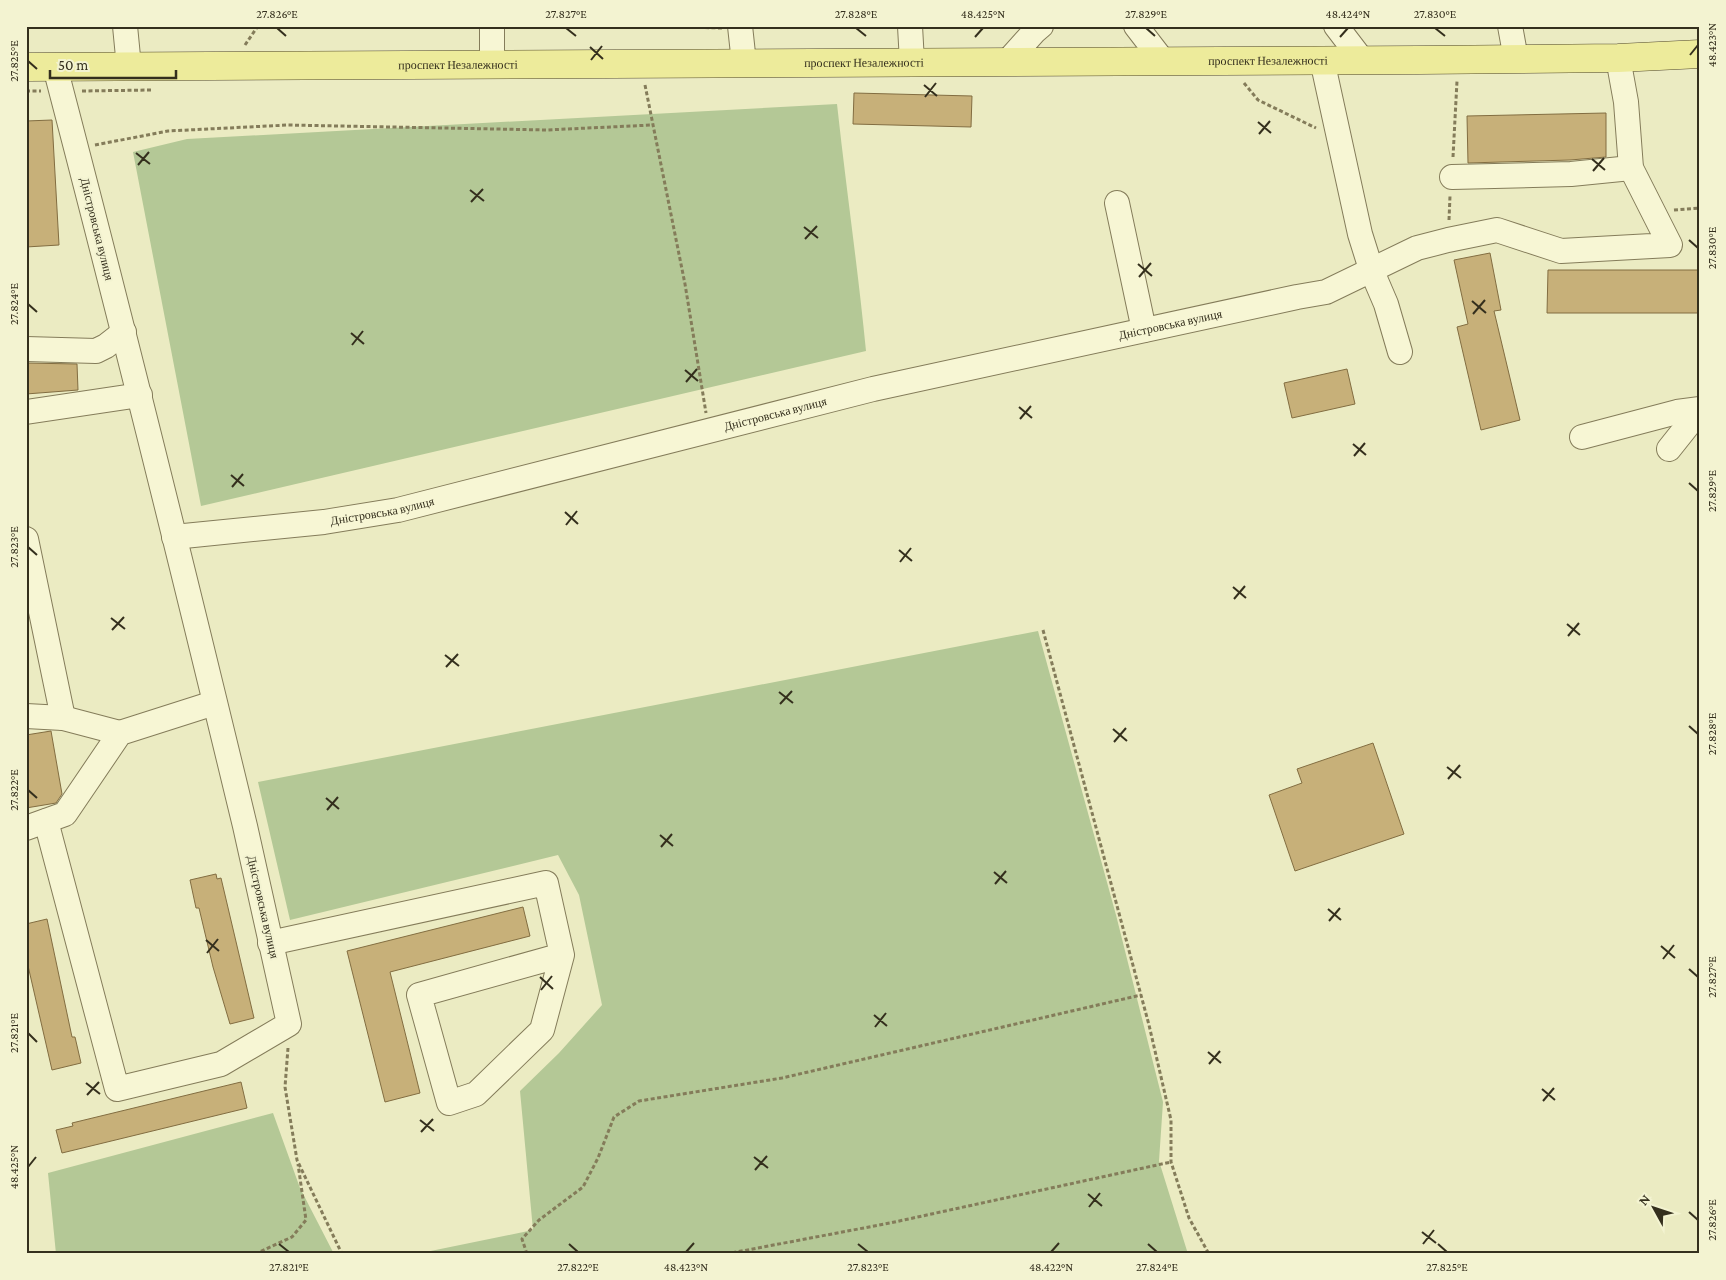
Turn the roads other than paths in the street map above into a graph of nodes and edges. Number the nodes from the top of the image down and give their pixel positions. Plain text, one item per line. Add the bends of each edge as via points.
1 (125, 26) edge
2 (492, 26) edge
3 (910, 26) edge
4 (1041, 26) edge
5 (1136, 26) edge
6 (1336, 26) edge
7 (1510, 26) edge
8 (740, 27) edge
9 (1700, 54) edge
10 (1618, 58) junction
11 (1516, 59) junction
12 (1322, 60) junction
13 (1362, 60) junction
14 (1162, 61) junction
15 (912, 62) junction
16 (1007, 62) junction
17 (744, 63) junction
18 (492, 65) junction
19 (26, 67) edge
20 (56, 67) junction
21 (129, 67) junction
22 (1632, 168) junction
23 (1452, 177) dead end
24 (1117, 203) dead end
25 (1371, 269) junction
26 (1144, 330) junction
27 (124, 332) junction
28 (26, 349) edge
29 (1400, 352) dead end
30 (140, 396) junction
31 (1700, 410) edge
32 (26, 412) edge
33 (1582, 437) dead end
34 (1669, 450) dead end
35 (174, 537) junction
36 (26, 539) edge
37 (214, 703) junction
38 (26, 716) edge
39 (62, 718) junction
40 (120, 733) junction
41 (36, 825) edge
42 (270, 943) junction
43 (562, 955) junction

1 - 21 street
2 - 18 street
3 - 15 street
4 - 16 street
5 - 14 street
6 - 13 street
7 - 11 street
8 - 17 street
9 - 10 main road, проспект Незалежності
10 - 11 main road, проспект Незалежності
10 - 22 street
11 - 13 main road, проспект Незалежності
12 - 13 main road, проспект Незалежності
12 - 14 main road, проспект Незалежності
12 - 25 street via 1360,234
14 - 16 main road, проспект Незалежності
15 - 16 main road, проспект Незалежності
15 - 17 main road, проспект Незалежності
17 - 18 main road, проспект Незалежності
18 - 21 main road, проспект Незалежності
19 - 20 main road, проспект Незалежності
20 - 21 main road, проспект Незалежності
20 - 27 street, Дністровська вулиця
22 - 23 street via 1571,174
22 - 25 street, Дністровська вулиця via 1670,245 1561,251 1497,230 1417,248
24 - 26 street
25 - 26 street, Дністровська вулиця via 1326,292
25 - 29 street via 1386,304
26 - 35 street, Дністровська вулиця via 873,389 398,510 324,522
27 - 28 street via 96,351
27 - 30 street, Дністровська вулиця
30 - 32 street
30 - 35 street, Дністровська вулиця
31 - 33 street via 1677,412
31 - 34 street
35 - 37 street, Дністровська вулиця
36 - 39 street
37 - 40 street
37 - 42 street, Дністровська вулиця
38 - 39 street
39 - 40 street
40 - 41 street via 65,814
41 - 42 street, Дністровська вулиця via 117,1089 221,1064 289,1024
42 - 43 street via 546,883
43 - 43 street via 542,1030 476,1094 449,1102 419,996

